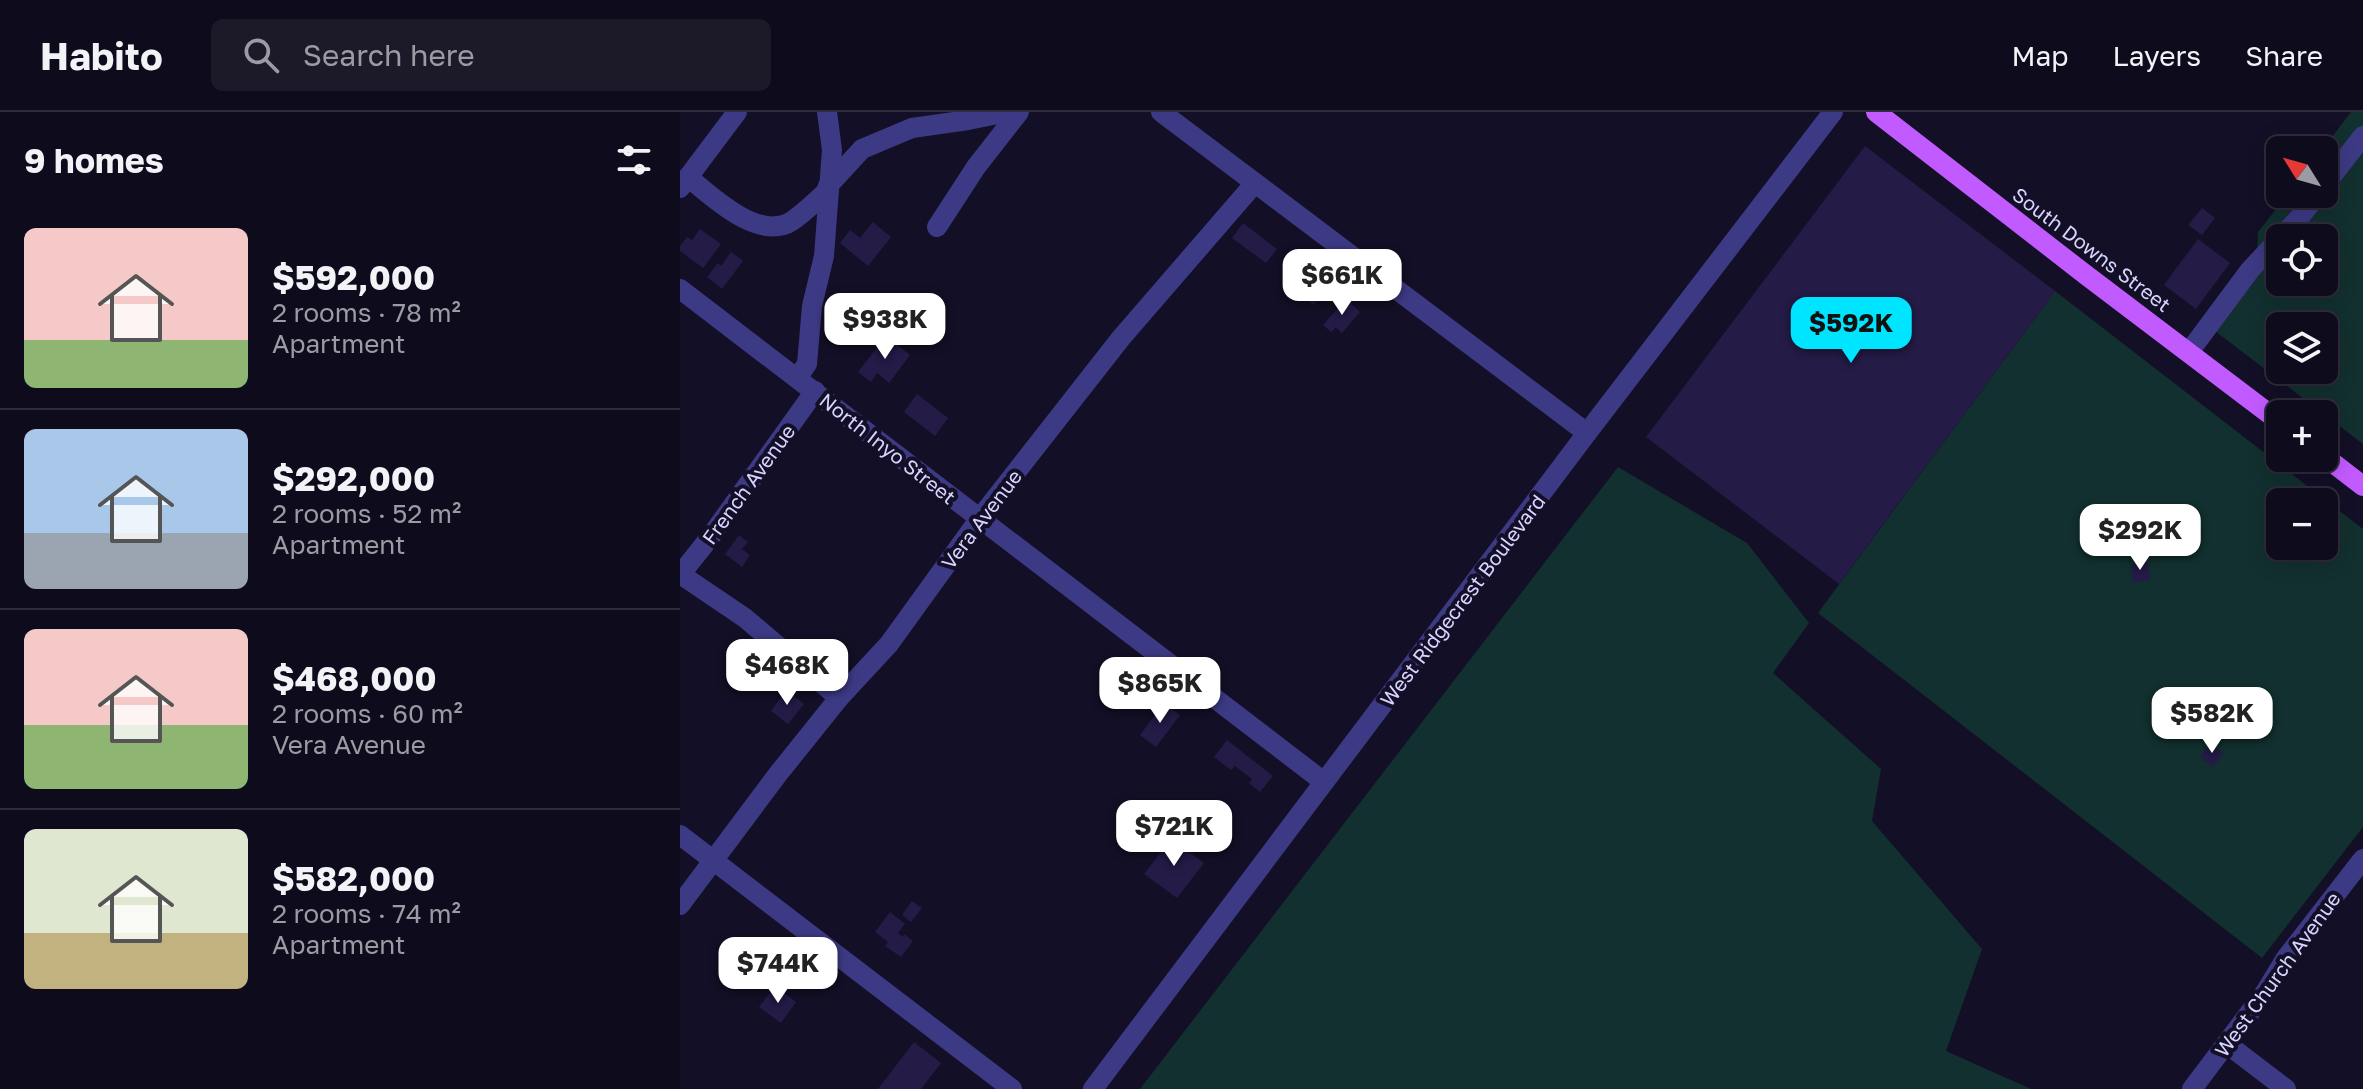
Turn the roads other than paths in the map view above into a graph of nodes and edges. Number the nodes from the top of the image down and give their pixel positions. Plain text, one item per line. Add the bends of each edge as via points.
1 (737, 112) edge
2 (827, 112) edge
3 (1008, 112) edge
4 (1019, 112) edge
5 (1161, 112) edge
6 (1833, 112) edge
7 (1876, 112) edge
8 (2363, 136) edge
9 (2338, 168) edge
10 (684, 182) edge
11 (1255, 183) junction
12 (828, 186) junction
13 (2307, 208) edge
14 (937, 227) dead end
15 (680, 289) edge
16 (2189, 352) junction
17 (797, 378) junction
18 (815, 391) junction
19 (2266, 411) edge
20 (1587, 433) junction
21 (2338, 467) edge
22 (2363, 486) edge
23 (980, 518) junction
24 (680, 574) edge
25 (839, 698) junction
26 (1324, 782) junction
27 (680, 835) edge
28 (712, 859) junction
29 (2363, 859) edge
30 (680, 905) edge
31 (2227, 1044) junction
32 (1012, 1089) edge
33 (1093, 1089) edge
34 (2192, 1089) edge
35 (2286, 1089) edge

1 - 10 street
2 - 12 street via 832,150
3 - 12 street via 912,128 862,149
4 - 14 street
5 - 11 street
6 - 20 street, West Ridgecrest Boulevard
7 - 16 main road, South Downs Street
8 - 9 street
10 - 12 street via 764,227 790,223
11 - 20 street
11 - 23 street, Vera Avenue via 1121,338
12 - 17 street via 824,256 812,306 807,364
13 - 16 street via 2250,270
15 - 17 street, North Inyo Street
16 - 19 main road, South Downs Street
17 - 18 street, North Inyo Street
18 - 23 street, North Inyo Street
18 - 24 street, French Avenue
20 - 26 street, West Ridgecrest Boulevard
21 - 22 main road
23 - 25 street, Vera Avenue via 889,644
23 - 26 street, North Inyo Street
24 - 25 street via 745,618
25 - 28 street, Vera Avenue
26 - 33 street, West Ridgecrest Boulevard
27 - 28 street
28 - 30 street, Vera Avenue
28 - 32 street
29 - 31 street, West Church Avenue
31 - 34 street, West Church Avenue
31 - 35 street

